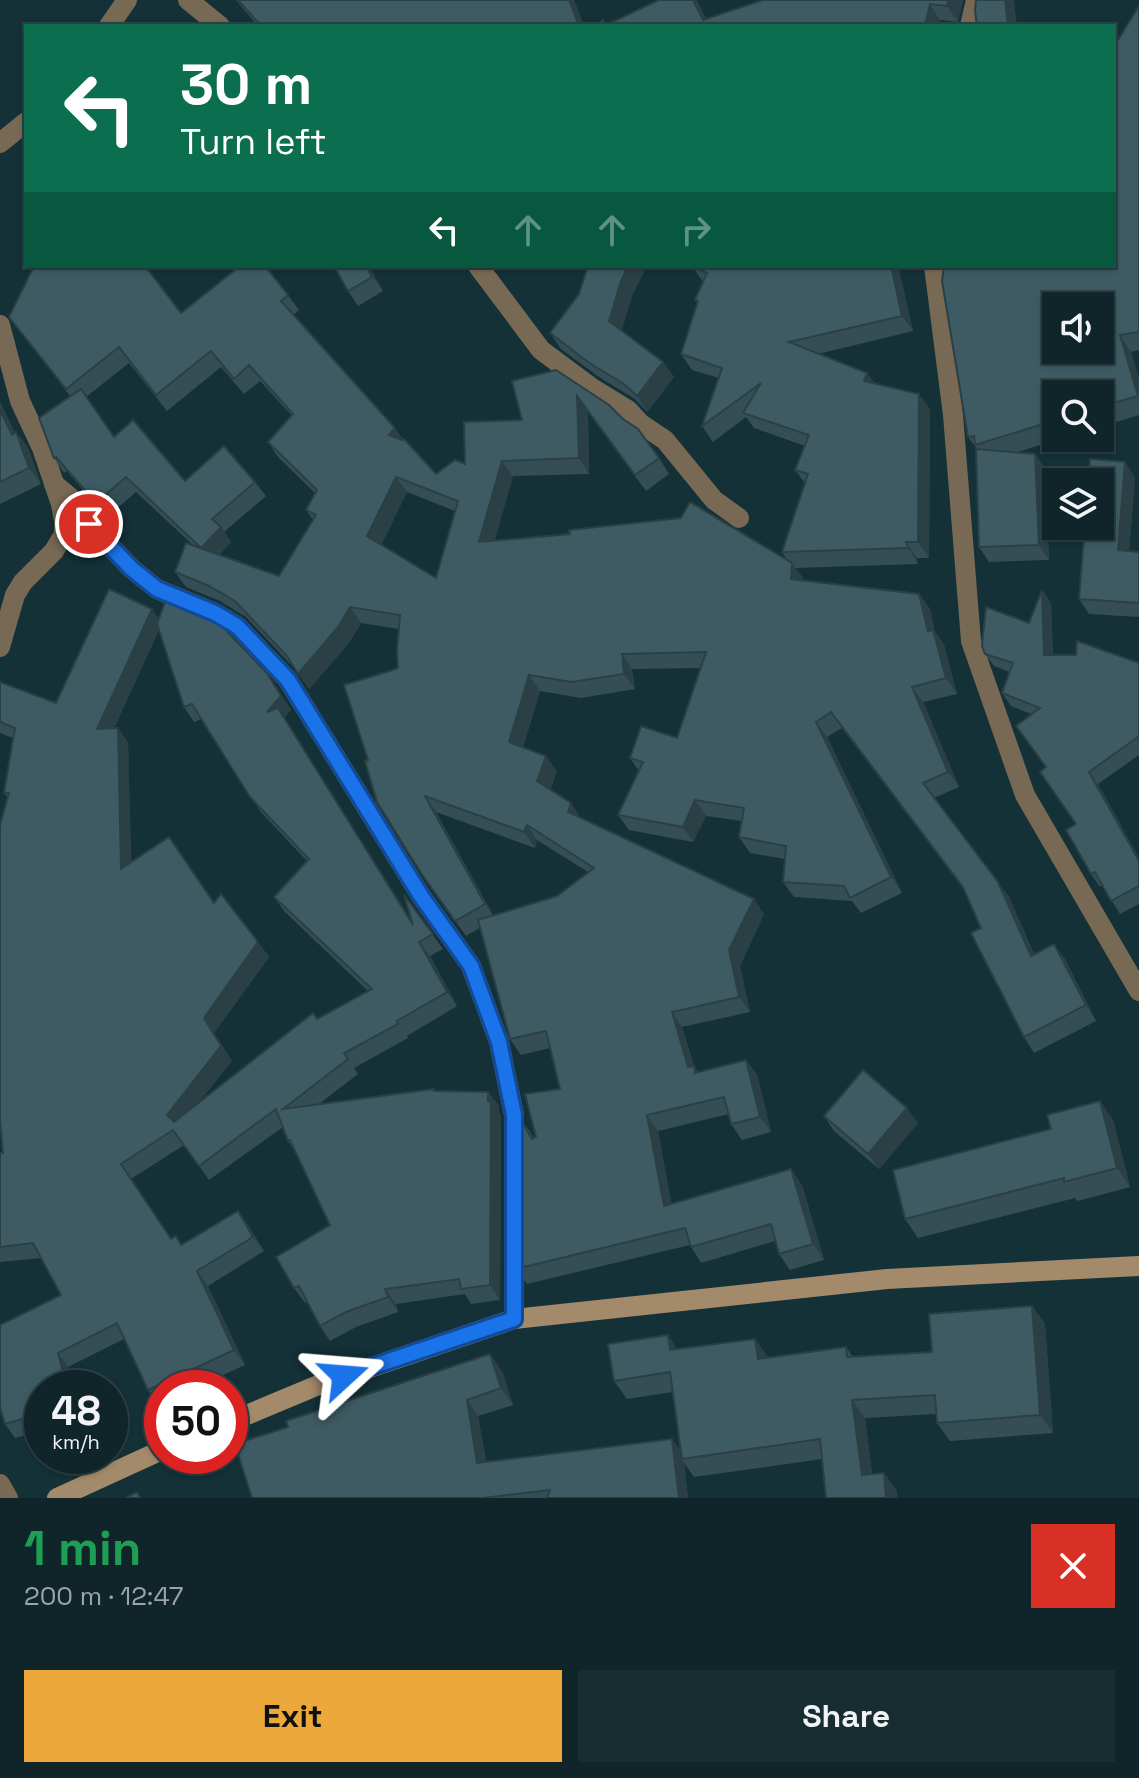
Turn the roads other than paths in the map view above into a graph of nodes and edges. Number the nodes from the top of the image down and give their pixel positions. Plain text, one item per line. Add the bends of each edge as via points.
1 (127, 0) edge
2 (188, 0) edge
3 (976, 0) edge
4 (110, 24) edge
5 (218, 24) edge
6 (970, 24) edge
7 (24, 124) edge
8 (0, 143) edge
9 (480, 268) edge
10 (934, 268) edge
11 (0, 325) edge
12 (54, 484) junction
13 (739, 518) dead end
14 (0, 647) edge
15 (1139, 991) edge
16 (1139, 1266) edge
17 (514, 1319) junction
18 (248, 1414) edge
19 (144, 1458) edge
20 (0, 1484) edge
21 (8, 1498) edge
22 (57, 1498) edge

1 - 4 street
2 - 5 street
3 - 6 street
7 - 8 street
9 - 13 street via 541,350 665,440 714,500
10 - 15 street via 953,415 971,641 1025,795
11 - 12 street via 20,401
12 - 14 street via 64,534 15,595
12 - 17 street via 132,569 157,589 237,626 288,680 421,896 471,966 499,1042 514,1115
16 - 17 main road via 887,1279
17 - 18 main road
19 - 22 main road
20 - 21 street

